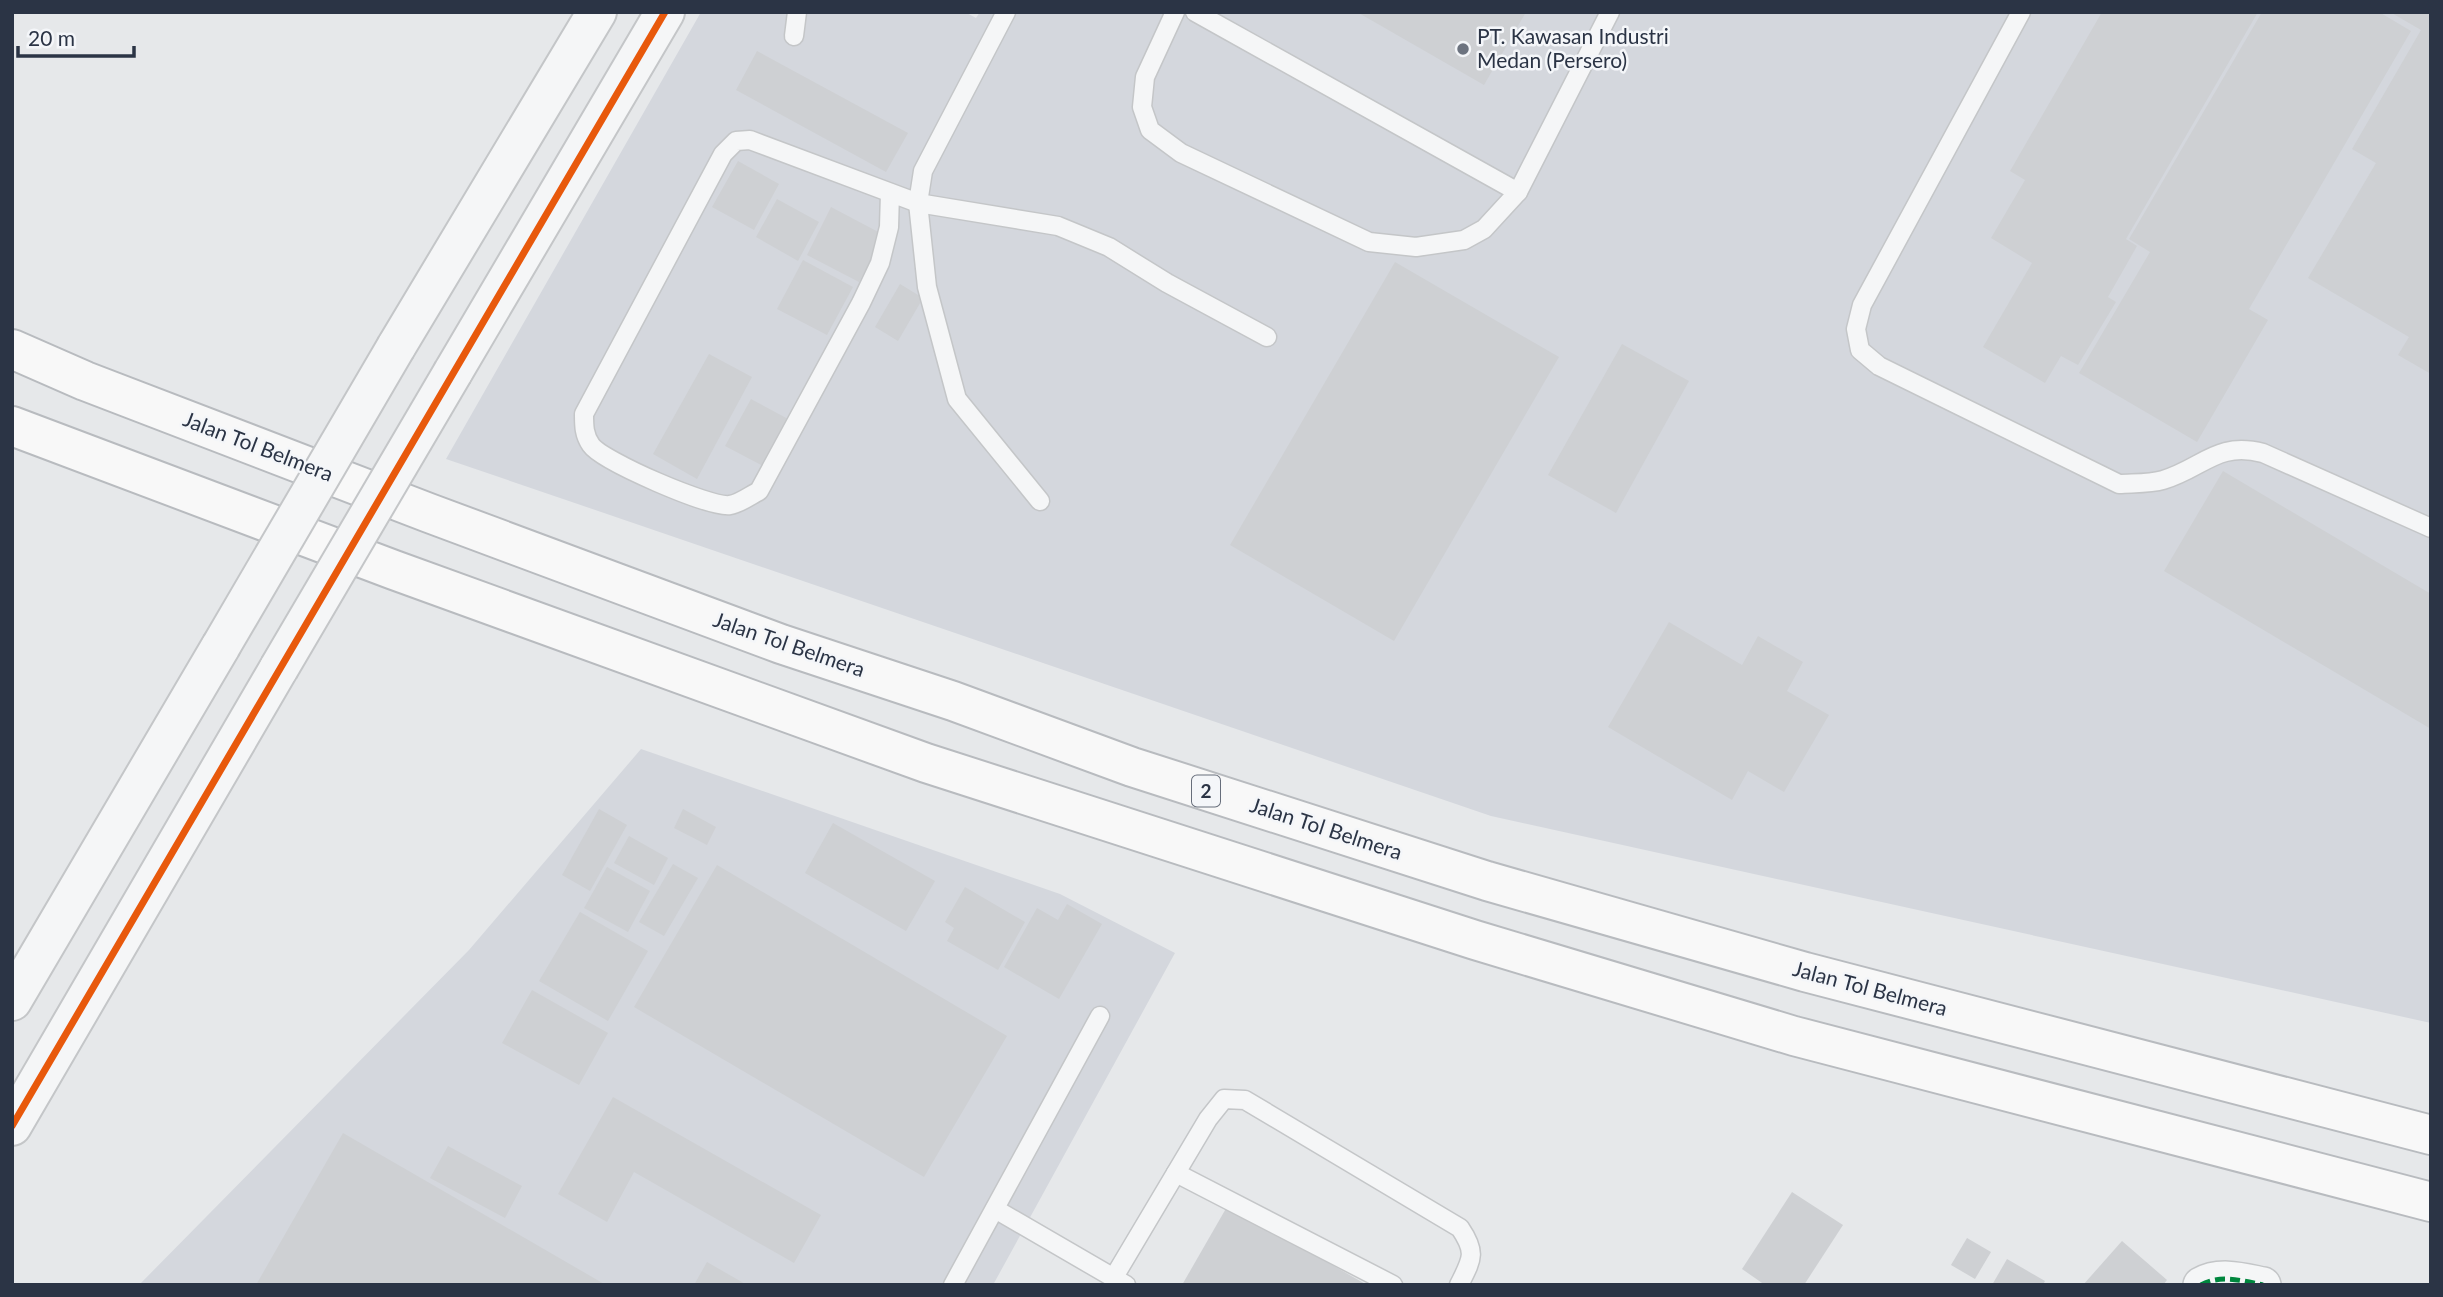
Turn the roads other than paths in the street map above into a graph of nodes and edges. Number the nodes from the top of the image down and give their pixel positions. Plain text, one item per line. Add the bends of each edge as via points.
1 (597, 12) edge
2 (665, 12) edge
3 (797, 12) edge
4 (1006, 12) edge
5 (1175, 12) edge
6 (1195, 12) edge
7 (1610, 12) edge
8 (2021, 12) edge
9 (794, 36) dead end
10 (1518, 192) junction
11 (890, 193) junction
12 (918, 204) junction
13 (1266, 337) dead end
14 (12, 349) edge
15 (12, 426) edge
16 (1040, 501) dead end
17 (2431, 528) edge
18 (12, 1001) edge
19 (1100, 1016) dead end
20 (12, 1126) edge
21 (2431, 1135) edge
22 (1176, 1172) junction
23 (2431, 1202) edge
24 (995, 1209) junction
25 (1120, 1281) edge
26 (953, 1285) edge
27 (1393, 1285) edge
28 (1459, 1285) edge
29 (2201, 1285) edge
30 (2263, 1285) edge

1 - 18 street, bridge
2 - 20 street, bridge
3 - 9 lane
4 - 12 lane via 923,171
5 - 10 lane via 1144,77 1142,107 1150,130 1181,153 1369,242 1416,247 1464,240 1484,229
6 - 10 lane
7 - 10 lane
8 - 17 lane via 1862,305 1856,329 1860,350 1879,366 2119,484 2162,481 2226,450 2245,448
11 - 11 lane via 889,227 880,263 759,491 729,506 703,500 609,459 592,447 584,433 584,414 723,154 736,141 750,140
11 - 12 lane
12 - 13 lane via 1058,226 1109,247
12 - 16 lane via 927,287 957,399
14 - 21 highway, Jalan Tol Belmera / 2 via 442,518 1132,767 1487,881 1805,972
15 - 23 highway via 926,763 1475,940 1794,1036
19 - 24 lane
22 - 25 lane
22 - 27 lane
22 - 28 lane via 1224,1099 1245,1100 1460,1228 1471,1244 1470,1263
24 - 25 lane
24 - 26 lane
29 - 30 street via 2208,1280 2233,1279

